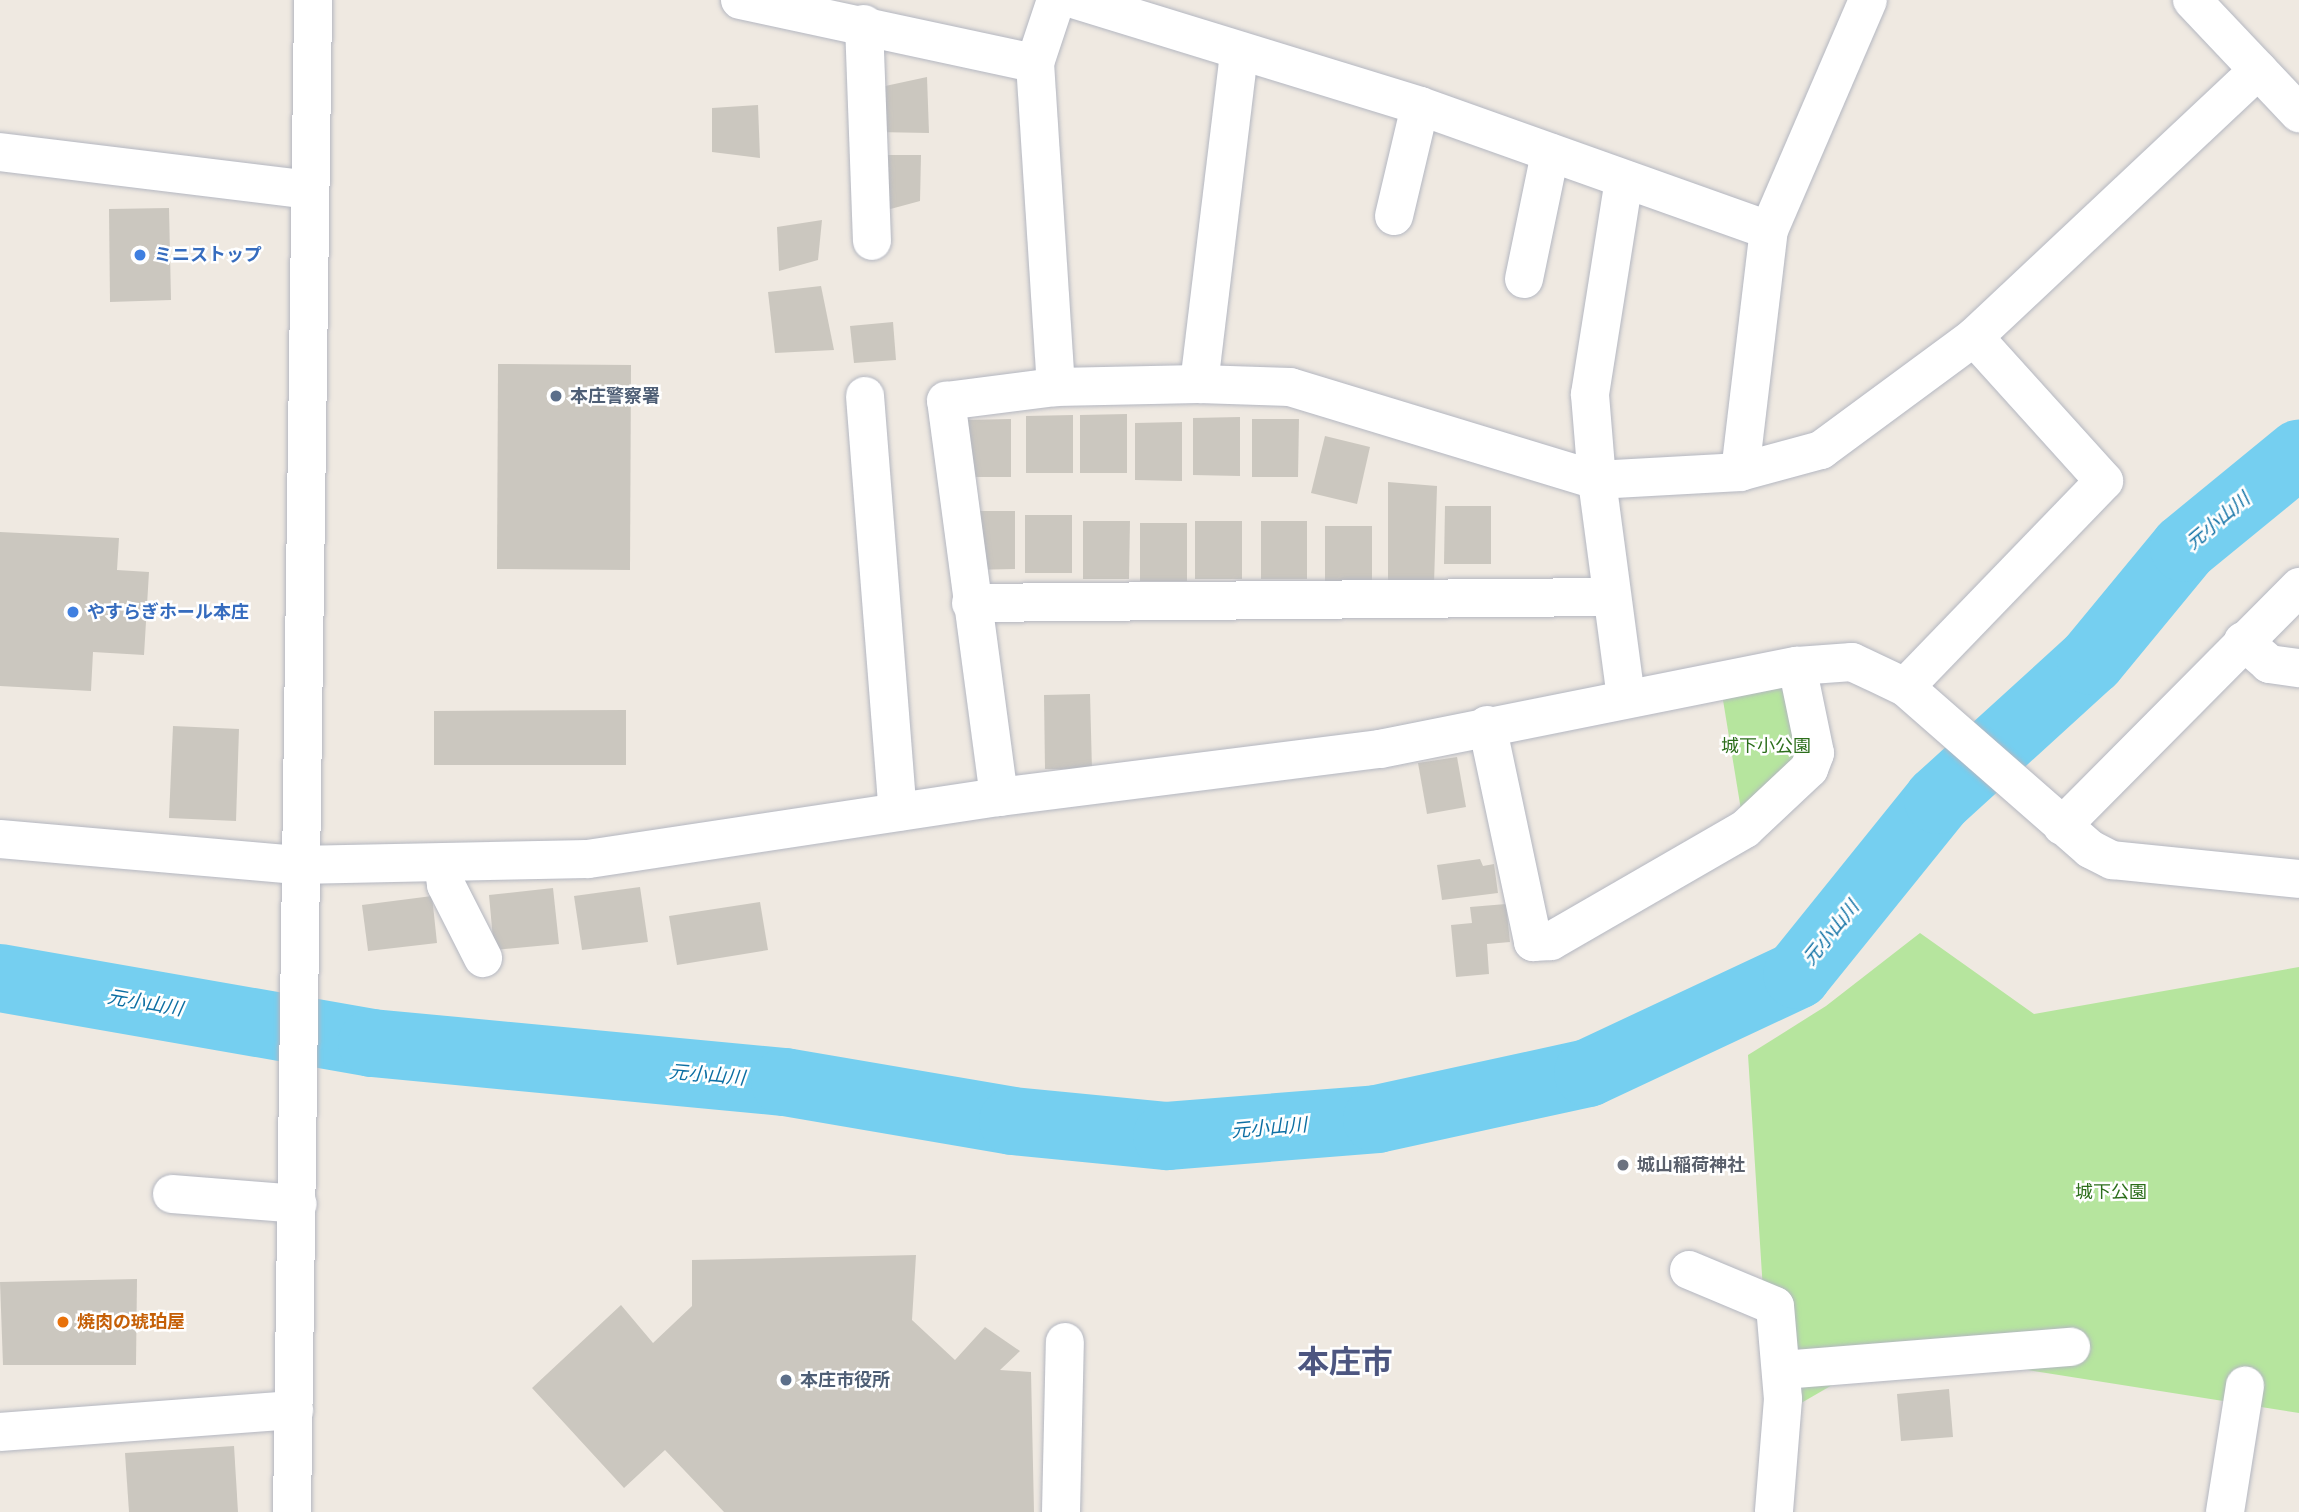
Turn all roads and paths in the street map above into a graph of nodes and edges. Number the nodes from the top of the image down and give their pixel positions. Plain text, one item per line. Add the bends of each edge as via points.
1 (313, 0) edge
2 (740, 0) edge
3 (1056, 0) edge
4 (1076, 0) edge
5 (1868, 0) edge
6 (2192, 0) edge
7 (1139, 10) edge
8 (864, 24) junction
9 (1239, 55) junction
10 (1035, 62) junction
11 (2258, 70) junction
12 (1420, 106) junction
13 (2299, 113) edge
14 (0, 152) edge
15 (1549, 153) junction
16 (1624, 180) junction
17 (309, 190) junction
18 (1394, 216) dead end
19 (1769, 230) junction
20 (872, 241) dead end
21 (1524, 279) dead end
22 (1974, 337) junction
23 (1199, 384) junction
24 (1056, 387) junction
25 (866, 396) dead end
26 (1740, 471) junction
27 (1597, 480) junction
28 (2299, 587) edge
29 (1612, 597) junction
30 (971, 603) junction
31 (2243, 641) junction
32 (1797, 666) junction
33 (2299, 668) edge
34 (1905, 687) junction
35 (1626, 698) junction
36 (1487, 725) junction
37 (999, 797) junction
38 (898, 812) junction
39 (2062, 826) junction
40 (0, 839) edge
41 (443, 863) junction
42 (297, 865) junction
43 (2299, 879) edge
44 (483, 958) dead end
45 (172, 1194) dead end
46 (298, 1204) junction
47 (1689, 1270) dead end
48 (1065, 1342) dead end
49 (2071, 1346) dead end
50 (1783, 1370) junction
51 (2245, 1386) dead end
52 (294, 1410) junction
53 (0, 1432) edge
54 (292, 1512) edge
55 (1061, 1512) edge
56 (1774, 1512) edge
57 (2225, 1512) edge

1 - 17 street
2 - 8 street
3 - 10 street
4 - 7 street
5 - 19 street
6 - 11 street
7 - 9 street
8 - 10 street
8 - 20 street
9 - 12 street
9 - 23 street
10 - 24 street
11 - 13 street
11 - 22 street
12 - 15 street
12 - 18 street
14 - 17 street
15 - 16 street
15 - 21 street
16 - 19 street
16 - 27 street via 1590,394
17 - 42 street
19 - 26 street
22 - 26 street via 1821,450
22 - 34 street via 2104,481
23 - 24 street
23 - 27 street via 1290,387
24 - 30 street via 946,401
25 - 38 street
26 - 27 street
27 - 29 street
28 - 31 street
29 - 30 street
29 - 35 street
30 - 37 street
31 - 33 street via 2269,664
31 - 39 street
32 - 34 street via 1852,662
32 - 35 street
32 - 36 street via 1815,753 1809,769 1745,829 1550,941 1532,942
34 - 39 street
35 - 36 street
36 - 37 street via 1380,750
37 - 38 street
38 - 41 street via 588,859
39 - 43 street via 2112,860
40 - 42 street
41 - 42 street
41 - 44 street via 446,885
42 - 46 street via 301,969
45 - 46 street
46 - 52 street
47 - 50 street via 1775,1306
48 - 55 street
49 - 50 street
50 - 56 street
51 - 57 street
52 - 53 street
52 - 54 street

